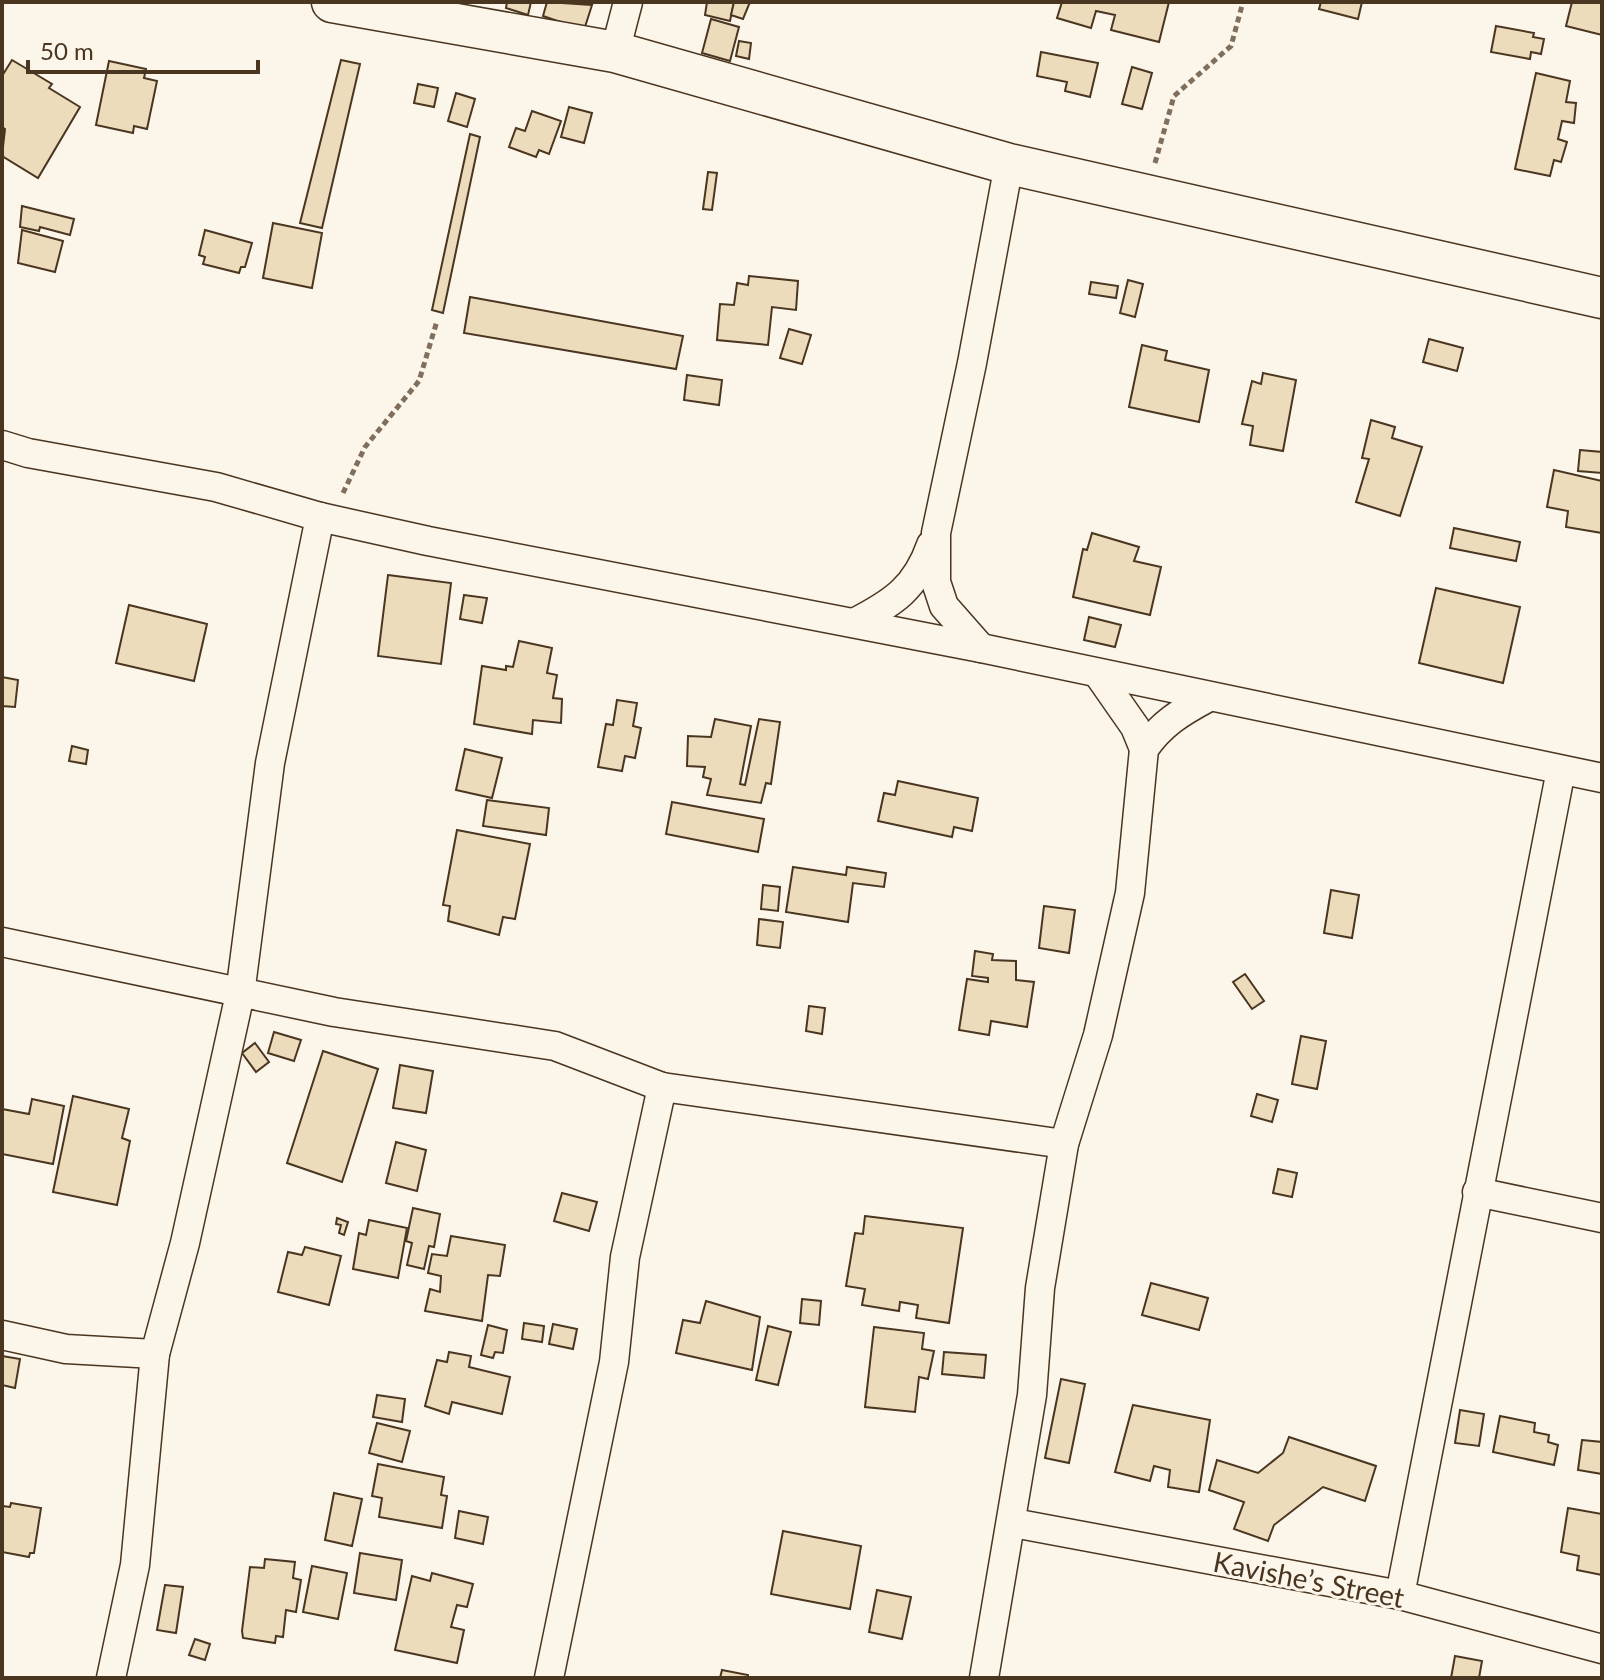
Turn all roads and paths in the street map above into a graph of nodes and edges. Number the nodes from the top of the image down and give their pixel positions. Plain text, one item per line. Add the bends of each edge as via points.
1 (332, 2) edge
2 (628, 2) edge
3 (1243, 2) edge
4 (615, 52) junction
5 (1009, 164) junction
6 (1150, 196) junction
7 (1602, 298) edge
8 (437, 321) dead end
9 (2, 445) edge
10 (327, 518) junction
11 (936, 533) junction
12 (854, 623) junction
13 (981, 648) junction
14 (1098, 674) junction
15 (1207, 698) junction
16 (1144, 749) junction
17 (1561, 770) junction
18 (1602, 778) edge
19 (2, 942) edge
20 (240, 994) junction
21 (662, 1087) junction
22 (1064, 1144) junction
23 (1477, 1192) junction
24 (1602, 1218) edge
25 (2, 1335) edge
26 (155, 1354) junction
27 (1013, 1523) junction
28 (1400, 1595) junction
29 (1602, 1649) edge
30 (111, 1678) edge
31 (549, 1678) edge
32 (984, 1678) edge

1 - 4 street
2 - 4 street
3 - 6 path via 1231,46 1174,96 1158,144
4 - 5 street
5 - 6 street
5 - 11 street
6 - 7 street
8 - 10 path via 419,381 365,447
9 - 10 street via 216,487
10 - 12 street
10 - 20 street via 270,763
11 - 12 street via 923,569 894,603
11 - 13 street via 936,582 944,606
12 - 13 street
13 - 14 street
14 - 15 street
14 - 16 street
15 - 16 street via 1173,716
15 - 17 street
16 - 22 street via 1130,893 1098,1035
17 - 18 street
17 - 23 street
19 - 20 street
20 - 21 street via 555,1046
20 - 26 street
21 - 22 street
21 - 31 street via 625,1257 614,1362
22 - 27 street via 1040,1288 1032,1395
23 - 24 street
23 - 28 street
25 - 26 street via 66,1349
26 - 30 street via 135,1565
27 - 28 street, Kavishe’s Street
27 - 32 street
28 - 29 street, Kavishe’s Street

